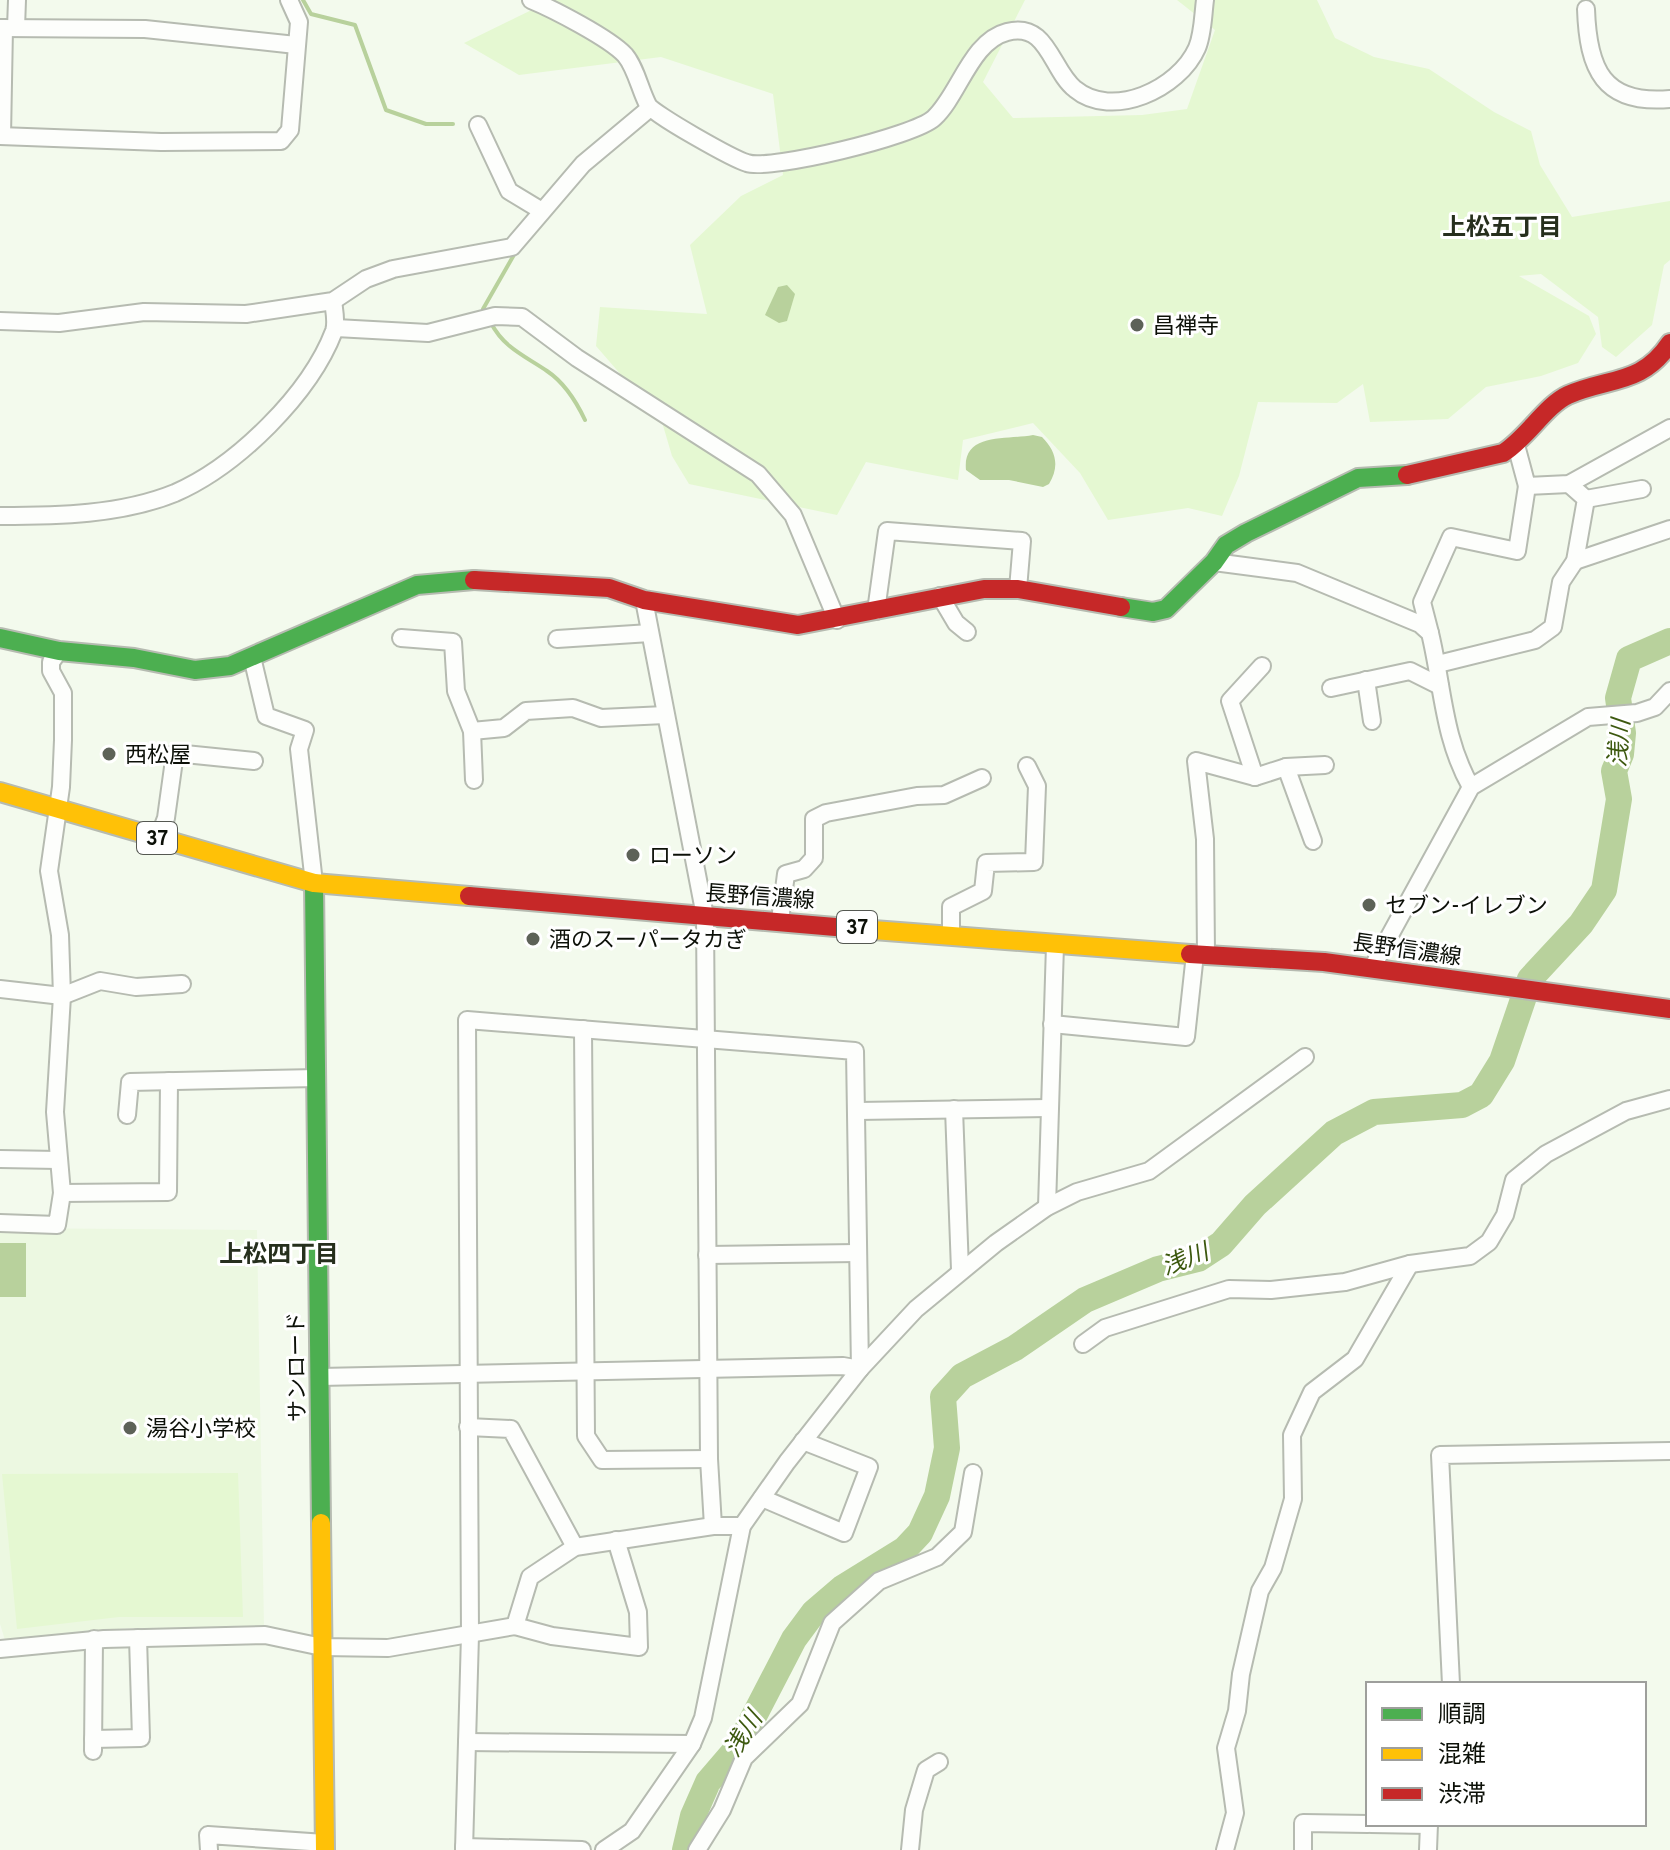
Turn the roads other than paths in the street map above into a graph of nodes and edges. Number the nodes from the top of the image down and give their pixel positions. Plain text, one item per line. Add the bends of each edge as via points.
1 (17, 0) edge
2 (289, 0) edge
3 (531, 0) edge
4 (1205, 0) edge
5 (1586, 9) dead end
6 (7, 28) edge
7 (296, 45) junction
8 (1670, 99) edge
9 (650, 108) junction
10 (478, 125) dead end
11 (1, 136) edge
12 (542, 211) junction
13 (333, 301) junction
14 (0, 321) edge
15 (336, 328) junction
16 (1670, 343) edge
17 (1670, 428) edge
18 (1516, 445) junction
19 (1569, 484) junction
20 (1527, 486) junction
21 (1642, 489) dead end
22 (1586, 499) junction
23 (0, 516) edge
24 (1670, 529) edge
25 (1575, 561) junction
26 (1214, 562) junction
27 (1018, 589) junction
28 (940, 596) junction
29 (644, 600) junction
30 (876, 611) junction
31 (837, 620) junction
32 (967, 632) dead end
33 (650, 633) junction
34 (1430, 633) junction
35 (0, 638) edge
36 (401, 638) dead end
37 (557, 639) dead end
38 (59, 651) junction
39 (252, 657) junction
40 (1438, 664) junction
41 (1262, 666) dead end
42 (1366, 680) junction
43 (1440, 686) junction
44 (1331, 688) dead end
45 (1670, 691) edge
46 (665, 715) junction
47 (1372, 721) dead end
48 (472, 731) junction
49 (254, 761) dead end
50 (1325, 765) dead end
51 (1027, 766) dead end
52 (1286, 767) junction
53 (1255, 777) junction
54 (982, 778) dead end
55 (474, 780) dead end
56 (1471, 787) junction
57 (0, 792) edge
58 (58, 809) junction
59 (158, 839) junction
60 (1313, 841) dead end
61 (314, 883) junction
62 (705, 916) junction
63 (780, 920) junction
64 (951, 935) junction
65 (1055, 945) junction
66 (1200, 955) junction
67 (1372, 968) junction
68 (182, 984) dead end
69 (0, 989) edge
70 (62, 996) junction
71 (1670, 1009) edge
72 (1052, 1024) junction
73 (583, 1029) junction
74 (704, 1041) junction
75 (1305, 1057) dead end
76 (317, 1078) junction
77 (169, 1081) junction
78 (1670, 1099) edge
79 (1048, 1108) junction
80 (954, 1109) junction
81 (858, 1111) junction
82 (127, 1115) dead end
83 (0, 1159) edge
84 (58, 1160) junction
85 (62, 1193) junction
86 (1047, 1207) junction
87 (0, 1223) edge
88 (857, 1253) junction
89 (707, 1255) junction
90 (1410, 1264) junction
91 (960, 1270) junction
92 (1083, 1344) dead end
93 (709, 1369) junction
94 (860, 1369) junction
95 (584, 1372) junction
96 (468, 1375) junction
97 (320, 1377) junction
98 (468, 1427) junction
99 (803, 1441) junction
100 (1670, 1451) edge
101 (709, 1459) junction
102 (973, 1473) dead end
103 (762, 1498) junction
104 (713, 1526) junction
105 (742, 1526) junction
106 (616, 1540) junction
107 (575, 1547) junction
108 (515, 1626) junction
109 (470, 1635) junction
110 (138, 1638) junction
111 (94, 1639) junction
112 (322, 1647) junction
113 (0, 1649) edge
114 (1451, 1682) edge
115 (467, 1742) junction
116 (692, 1744) junction
117 (939, 1762) dead end
118 (1366, 1824) edge
119 (1429, 1826) edge
120 (325, 1847) edge
121 (464, 1849) edge
122 (209, 1850) edge
123 (582, 1850) edge
124 (604, 1850) edge
125 (697, 1850) edge
126 (910, 1850) edge
127 (1225, 1850) edge
128 (1303, 1850) edge
129 (1428, 1850) edge

1 - 6 street
2 - 7 street via 299,22
3 - 9 street via 625,55
4 - 9 street via 1198,46 1187,64 1164,84 1130,100 1098,103 1073,88 1044,42 1027,31 1006,32 985,44 931,121 887,140 749,164
5 - 8 street via 1587,44 1604,81 1642,102
6 - 7 street via 145,29
6 - 11 street
7 - 11 street via 290,130 281,141
9 - 12 street via 583,164
10 - 12 street via 509,191
12 - 13 street via 512,247 393,269
13 - 14 street via 246,314 144,312 59,323
13 - 15 street
15 - 23 street via 294,401 250,442 174,493 66,515
15 - 31 street via 428,333 495,316 522,317 758,474 793,515
16 - 18 street via 1640,374 1565,396
17 - 19 street
18 - 20 street
18 - 26 street via 1461,467 1358,478 1246,533 1226,545
19 - 20 street
19 - 22 street
20 - 34 street via 1517,551 1451,537 1422,602
21 - 22 street
22 - 25 street
24 - 25 street
25 - 40 street via 1561,582 1553,627 1520,645
26 - 27 street via 1166,609 1153,612
26 - 34 street via 1297,573 1420,624
27 - 28 street
27 - 30 street via 1022,541 887,531
28 - 30 street
28 - 32 street
29 - 31 street via 798,625
29 - 33 street
29 - 39 street via 609,588 426,582
30 - 31 street
33 - 37 street
33 - 46 street
34 - 40 street
35 - 38 street
36 - 48 street via 453,642 456,691
38 - 39 street via 195,670
38 - 58 street via 51,662 63,693
39 - 61 street via 266,716 305,730 299,749
40 - 43 street
41 - 53 street via 1230,701
42 - 43 street via 1410,671
42 - 44 street
42 - 47 street
43 - 56 street via 1447,733
45 - 56 street via 1655,707 1637,713 1597,715
46 - 48 street via 601,718 573,708 526,711 504,728
46 - 62 street
48 - 55 street
49 - 59 street via 175,753
50 - 52 street
51 - 64 street via 1037,786 1034,862 986,863 983,891 951,907
52 - 53 street
52 - 60 street
53 - 66 street via 1196,761 1205,839
54 - 63 street via 944,795 814,819 814,858 804,869 786,874
56 - 67 street
57 - 58 street, 長野信濃線 / 37
58 - 59 street, 長野信濃線 / 37
58 - 70 street via 49,871 60,935
59 - 61 street, 長野信濃線 / 37
61 - 62 street, 長野信濃線 / 37
61 - 76 street, サンロード
62 - 63 street, 長野信濃線 / 37
62 - 74 street
63 - 64 street, 長野信濃線 / 37
64 - 65 street, 長野信濃線 / 37
65 - 66 street, 長野信濃線 / 37
65 - 72 street
66 - 67 street, 長野信濃線 / 37
66 - 72 street via 1186,1037
67 - 71 street, 長野信濃線 / 37
68 - 70 street via 136,987 100,981
69 - 70 street
70 - 84 street via 55,1112
72 - 79 street
73 - 74 street
73 - 95 street
73 - 96 street via 467,1020
74 - 81 street via 855,1051
74 - 89 street
75 - 86 street via 1149,1171 1077,1192
76 - 77 street
76 - 97 street, サンロード
77 - 82 street via 130,1082
77 - 85 street via 168,1192
78 - 90 street via 1626,1111 1546,1154 1514,1180 1505,1215 1489,1242 1470,1256
79 - 80 street
79 - 86 street
80 - 81 street
80 - 91 street
81 - 88 street
83 - 84 street
84 - 85 street
85 - 87 street via 57,1225
86 - 91 street
88 - 89 street
88 - 94 street
89 - 93 street
90 - 92 street via 1345,1282 1229,1289 1105,1328
90 - 127 street via 1355,1359 1312,1392 1292,1435 1293,1499 1273,1568 1260,1591 1226,1748 1235,1813
91 - 94 street
93 - 94 street
93 - 95 street
93 - 101 street
94 - 99 street
95 - 96 street
95 - 101 street via 586,1436 602,1460
96 - 97 street
96 - 98 street
97 - 112 street, サンロード
98 - 107 street via 511,1429
98 - 109 street
99 - 103 street
99 - 103 street via 869,1467 844,1533
100 - 114 street via 1440,1455
101 - 104 street
102 - 125 street via 963,1532 937,1557 879,1581 832,1623 800,1704 744,1758 722,1810
103 - 105 street
104 - 105 street
104 - 106 street
105 - 116 street via 713,1682
106 - 107 street
106 - 108 street via 638,1612 639,1647
107 - 108 street via 530,1577
108 - 109 street
109 - 112 street via 388,1648
109 - 115 street
110 - 111 street
110 - 111 street via 141,1738 93,1745
110 - 112 street via 265,1635
111 - 113 street
112 - 120 street, サンロード
115 - 116 street
115 - 121 street
116 - 124 street via 632,1831
117 - 126 street via 926,1770
118 - 128 street via 1303,1823
119 - 129 street
120 - 122 street via 208,1835
121 - 123 street

